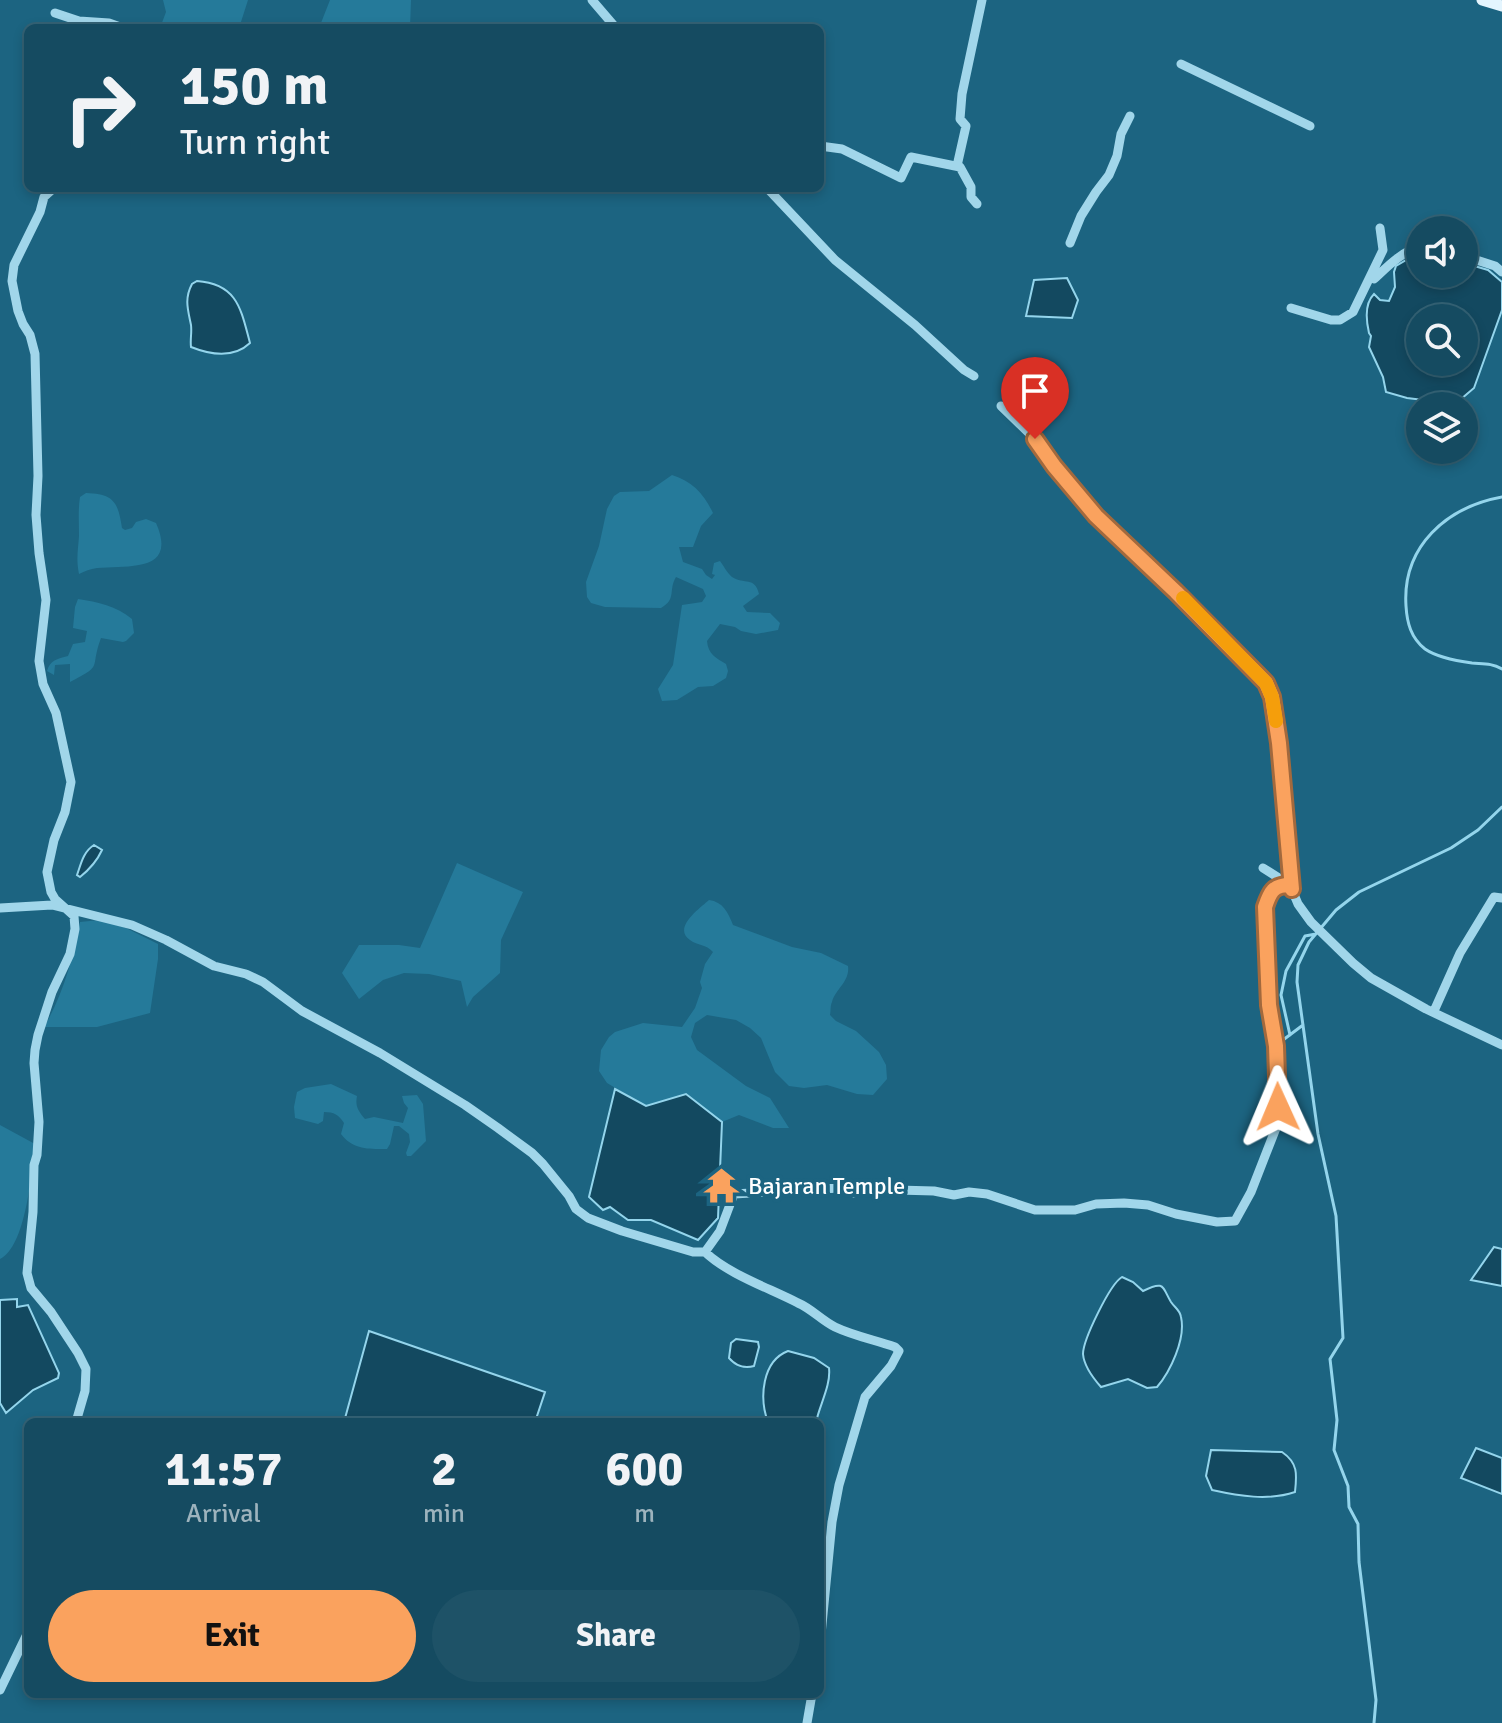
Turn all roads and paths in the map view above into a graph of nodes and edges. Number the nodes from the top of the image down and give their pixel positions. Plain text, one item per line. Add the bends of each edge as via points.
1 (592, 0) edge
2 (982, 0) edge
3 (1482, 0) edge
4 (1502, 6) edge
5 (55, 13) dead end
6 (112, 24) edge
7 (613, 24) edge
8 (1181, 64) dead end
9 (1130, 116) dead end
10 (1310, 126) dead end
11 (824, 147) edge
12 (957, 166) junction
13 (50, 192) edge
14 (771, 192) edge
15 (977, 204) dead end
16 (1380, 228) dead end
17 (1070, 243) dead end
18 (1406, 253) edge
19 (1478, 261) edge
20 (1502, 272) edge
21 (1368, 284) junction
22 (1291, 308) dead end
23 (974, 376) dead end
24 (1001, 406) dead end
25 (1263, 868) dead end
26 (1291, 887) junction
27 (1502, 898) edge
28 (0, 908) edge
29 (68, 911) junction
30 (1434, 1011) junction
31 (1502, 1045) edge
32 (705, 1252) junction
33 (77, 1418) edge
34 (824, 1604) edge
35 (24, 1640) edge
36 (0, 1690) edge
37 (811, 1698) edge
38 (807, 1723) edge

1 - 7 street
2 - 12 street via 962,94 960,119 966,126
3 - 4 main road
5 - 6 street
8 - 10 street
9 - 17 street via 1109,175
11 - 12 street via 842,149 901,178 911,157
12 - 15 street
13 - 29 street via 14,265 12,281 35,354 36,515 46,600 39,661 71,782 47,872 51,892
14 - 23 street via 835,260
16 - 21 street via 1383,250
18 - 21 street
19 - 20 street
21 - 22 street via 1353,312 1340,320
24 - 26 street via 1035,439 1096,516 1266,683 1277,730
25 - 26 street
26 - 30 street via 1311,922 1353,963
26 - 32 street via 1280,885 1265,907 1278,1078 1276,1128 1235,1221 1124,1203 1035,1210 969,1192 854,1193 839,1188 734,1194 720,1231
27 - 30 street via 1494,897 1467,941
28 - 29 street via 52,905
29 - 32 street via 132,925 214,966 263,982 302,1011 498,1128 532,1153 588,1218
29 - 33 street via 75,922 73,943 35,1050 39,1122 27,1273 31,1288 86,1369
30 - 31 street
32 - 34 street via 823,1320 899,1351 865,1397 839,1485
35 - 36 street
37 - 38 street

